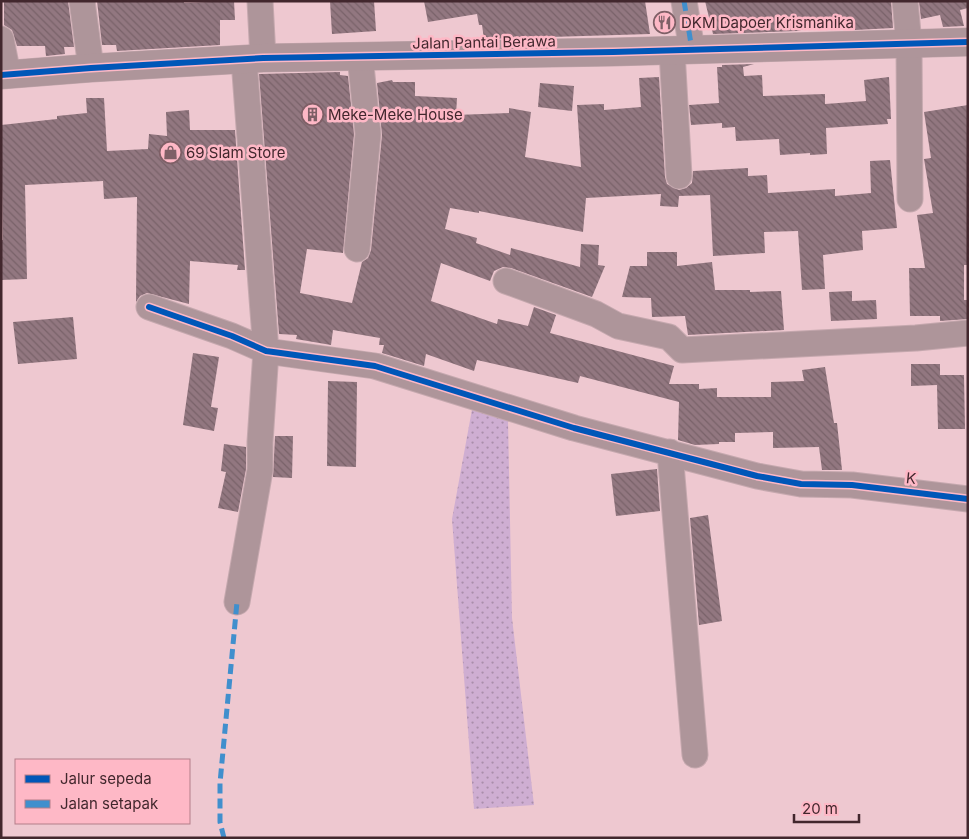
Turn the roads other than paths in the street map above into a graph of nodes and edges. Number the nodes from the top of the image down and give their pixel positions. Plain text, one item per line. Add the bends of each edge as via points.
1 (82, 1) edge
2 (260, 1) edge
3 (684, 1) edge
4 (905, 1) edge
5 (1, 38) edge
6 (968, 42) edge
7 (909, 44) junction
8 (682, 51) junction
9 (360, 56) junction
10 (254, 59) junction
11 (91, 68) junction
12 (5, 75) edge
13 (679, 176) dead end
14 (910, 199) dead end
15 (357, 249) dead end
16 (506, 281) dead end
17 (150, 307) dead end
18 (968, 333) edge
19 (266, 351) junction
20 (670, 452) junction
21 (968, 499) edge
22 (237, 602) dead end
23 (696, 755) dead end

1 - 11 street
2 - 10 street
3 - 8 street
4 - 7 street
5 - 12 street
6 - 7 street, Jalan Pantai Berawa
7 - 8 street, Jalan Pantai Berawa
7 - 14 street
8 - 9 street, Jalan Pantai Berawa
8 - 13 street
9 - 10 street, Jalan Pantai Berawa
9 - 15 street via 368,134
10 - 11 street, Jalan Pantai Berawa
10 - 19 street
11 - 12 street, Jalan Pantai Berawa
16 - 18 street via 596,314 618,326 669,337 682,350
17 - 19 street, K
19 - 20 street, K via 375,366 574,428
19 - 22 street via 260,470
20 - 21 street, K via 801,484 852,485
20 - 23 street

